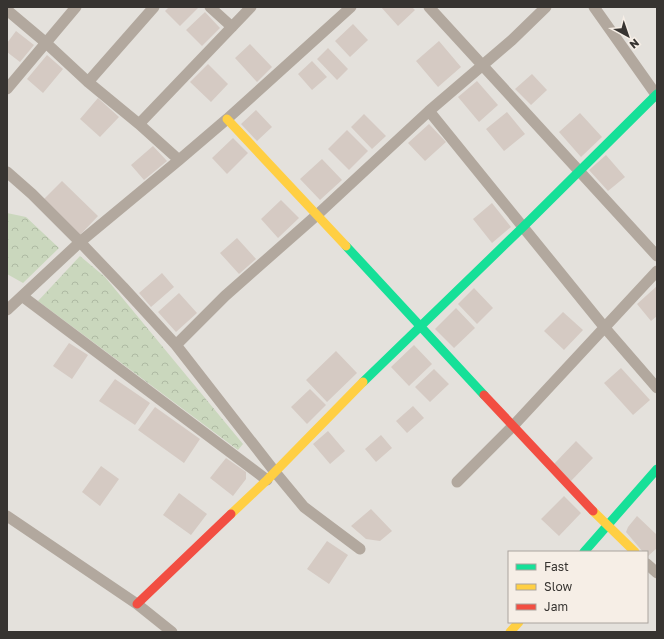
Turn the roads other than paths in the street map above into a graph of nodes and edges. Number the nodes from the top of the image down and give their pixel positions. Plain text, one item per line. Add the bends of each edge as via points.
1 (76, 7) edge
2 (154, 7) edge
3 (210, 7) edge
4 (251, 7) edge
5 (350, 7) edge
6 (429, 7) edge
7 (546, 7) edge
8 (594, 7) edge
9 (7, 10) edge
10 (232, 28) junction
11 (45, 42) junction
12 (482, 65) junction
13 (88, 82) junction
14 (7, 89) edge
15 (657, 95) edge
16 (429, 111) junction
17 (227, 119) junction
18 (139, 124) junction
19 (179, 160) junction
20 (579, 170) junction
21 (7, 172) edge
22 (318, 214) junction
23 (523, 227) junction
24 (80, 242) junction
25 (657, 256) edge
26 (657, 271) edge
27 (22, 296) junction
28 (7, 310) edge
29 (421, 326) junction
30 (605, 328) junction
31 (176, 345) junction
32 (657, 388) edge
33 (513, 426) junction
34 (657, 468) edge
35 (275, 472) junction
36 (267, 480) junction
37 (456, 482) dead end
38 (7, 516) edge
39 (608, 526) junction
40 (360, 549) dead end
41 (585, 551) edge
42 (634, 551) edge
43 (648, 565) edge
44 (657, 573) edge
45 (137, 604) junction
46 (172, 632) edge

1 - 11 street
2 - 13 street
3 - 10 street
4 - 10 street
5 - 17 street
6 - 12 street
7 - 12 street
8 - 15 street
9 - 11 street
10 - 18 street
11 - 13 street
11 - 14 street
12 - 16 street
12 - 20 street
13 - 18 street
15 - 20 street
16 - 22 street
16 - 23 street
17 - 19 street
17 - 22 street
18 - 19 street
19 - 24 street
20 - 23 street
20 - 25 street
21 - 24 street
22 - 29 street
22 - 31 street via 225,296
23 - 29 street
23 - 30 street
24 - 27 street
24 - 31 street
26 - 30 street
27 - 28 street
27 - 36 street
29 - 33 street
29 - 35 street
30 - 32 street
30 - 33 street
31 - 35 street
33 - 37 street
33 - 39 street
34 - 39 street
35 - 36 street
35 - 40 street via 304,507
36 - 45 street
38 - 45 street
39 - 41 street
39 - 42 street
43 - 44 street
45 - 46 street

